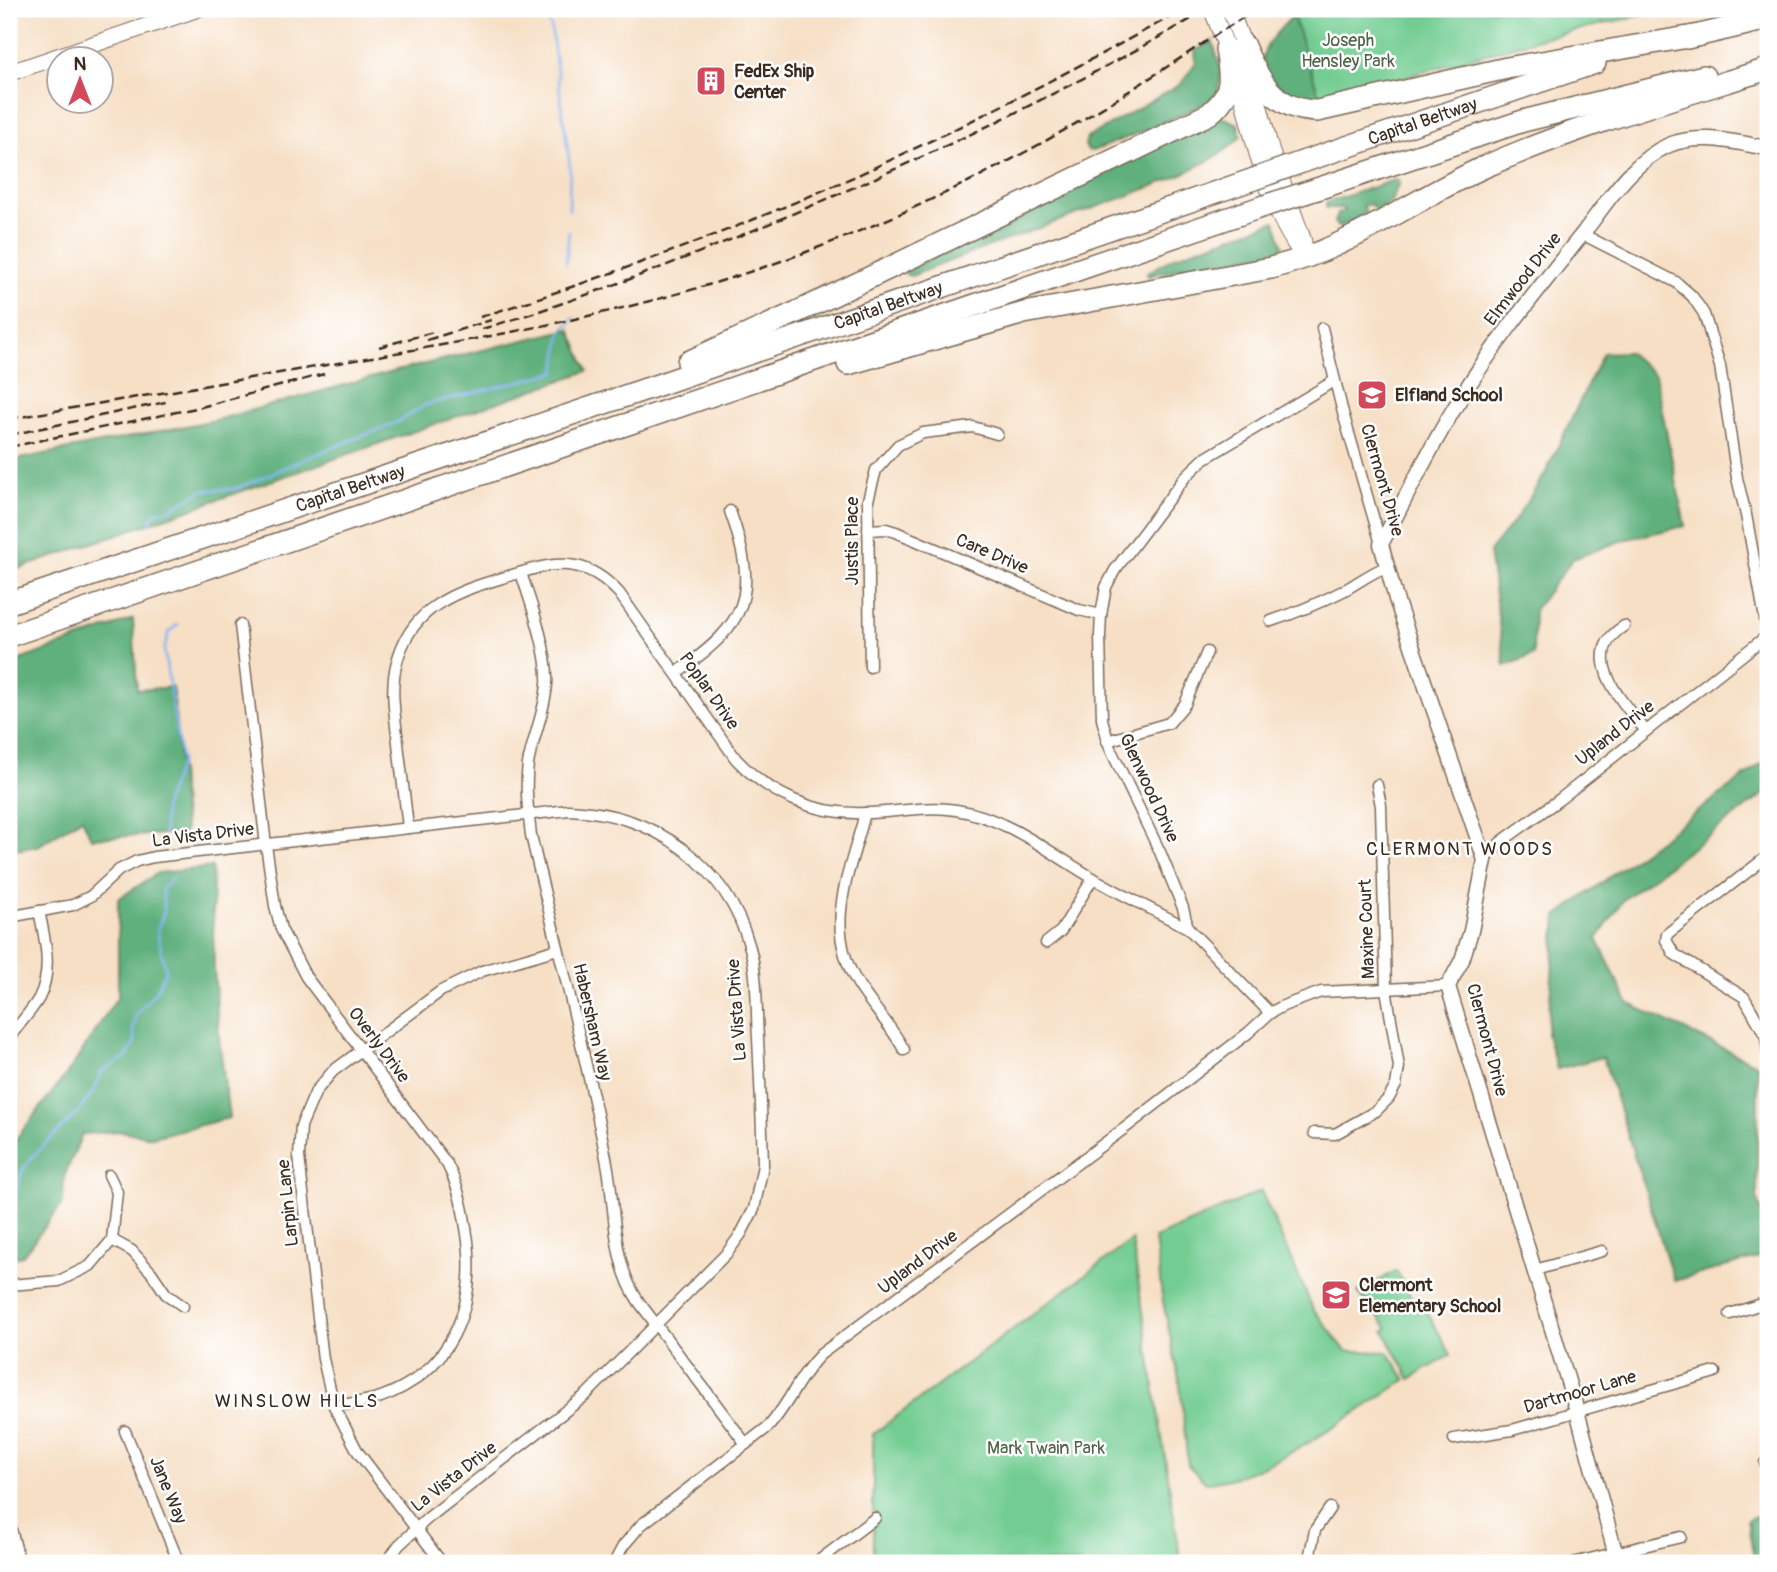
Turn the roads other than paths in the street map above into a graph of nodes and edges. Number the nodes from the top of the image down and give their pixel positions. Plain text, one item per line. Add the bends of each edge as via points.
1 (197, 9) edge
2 (1212, 9) edge
3 (1230, 9) edge
4 (1768, 19) edge
5 (1700, 35) junction
6 (1234, 47) junction
7 (1768, 62) edge
8 (1768, 69) edge
9 (9, 73) edge
10 (1768, 148) edge
11 (1583, 234) junction
12 (1305, 258) junction
13 (1322, 328) dead end
14 (1334, 381) junction
15 (997, 434) dead end
16 (581, 442) junction
17 (474, 446) junction
18 (730, 511) dead end
19 (868, 530) junction
20 (1381, 544) junction
21 (1386, 567) junction
22 (521, 573) junction
23 (9, 603) edge
24 (1101, 615) junction
25 (1271, 621) dead end
26 (240, 625) dead end
27 (1624, 626) dead end
28 (1768, 635) edge
29 (9, 636) edge
30 (1207, 652) dead end
31 (870, 667) dead end
32 (676, 673) junction
33 (1646, 731) junction
34 (1107, 741) junction
35 (1377, 785) dead end
36 (865, 813) junction
37 (529, 814) junction
38 (408, 828) junction
39 (266, 845) junction
40 (1768, 856) edge
41 (1485, 860) junction
42 (1093, 878) junction
43 (39, 911) junction
44 (9, 917) edge
45 (1188, 928) junction
46 (1046, 943) dead end
47 (558, 949) junction
48 (1448, 986) junction
49 (1386, 989) junction
50 (1270, 1013) junction
51 (1765, 1026) edge
52 (9, 1038) edge
53 (361, 1050) junction
54 (904, 1050) dead end
55 (1768, 1054) edge
56 (1314, 1133) dead end
57 (109, 1175) dead end
58 (112, 1240) junction
59 (1602, 1251) dead end
60 (1535, 1270) junction
61 (9, 1285) edge
62 (1768, 1303) edge
63 (183, 1306) dead end
64 (1730, 1314) dead end
65 (655, 1325) junction
66 (1715, 1372) dead end
67 (334, 1406) junction
68 (1577, 1411) junction
69 (124, 1431) dead end
70 (1454, 1439) dead end
71 (746, 1444) junction
72 (1330, 1508) dead end
73 (875, 1518) dead end
74 (9, 1522) edge
75 (416, 1529) junction
76 (1681, 1537) dead end
77 (1617, 1558) edge
78 (20, 1563) edge
79 (179, 1563) edge
80 (386, 1563) edge
81 (442, 1563) edge
82 (614, 1563) edge
83 (816, 1563) edge
84 (1308, 1563) edge
85 (1573, 1563) edge

1 - 9 main road
2 - 6 main road
3 - 6 main road
4 - 5 highway, Capital Beltway
5 - 6 highway via 1507,68 1317,111 1292,107 1270,93
5 - 17 highway, Capital Beltway, bridge via 1594,64
6 - 12 main road via 1257,155 1285,226
6 - 17 highway via 1229,88 1221,105 1209,114 639,384
7 - 16 highway, Capital Beltway, bridge via 1523,121
8 - 12 highway via 1505,159
10 - 11 street, Elmwood Drive via 1700,139 1666,146 1636,169
11 - 20 street, Elmwood Drive via 1474,376
11 - 28 street via 1676,282 1704,314 1720,366
12 - 16 highway via 1011,316
13 - 14 street, Clermont Drive
14 - 20 street, Clermont Drive
14 - 24 street, Glenwood Drive via 1195,467 1115,570 1106,587
15 - 19 street, Justis Place via 965,427 922,433 898,445 872,479
16 - 29 highway, Capital Beltway
17 - 23 highway, Capital Beltway
18 - 32 street via 745,562 741,604 718,642
19 - 24 street, Care Drive via 896,532 1079,610
19 - 31 street, Justis Place
20 - 21 street, Clermont Drive
21 - 25 street via 1320,602
21 - 41 street, Clermont Drive
22 - 32 street, Poplar Drive via 564,565 584,568 605,579
22 - 37 street, Habersham Way via 547,675 528,766
22 - 38 street, Poplar Drive via 444,600 419,621 402,647 393,696
24 - 34 street, Glenwood Drive via 1100,698
26 - 39 street, Overly Drive
27 - 33 street via 1607,645 1605,670 1612,688
28 - 33 street, Upland Drive
30 - 34 street via 1185,704 1169,723
32 - 36 street, Poplar Drive via 736,759 761,782 811,806
33 - 41 street, Upland Drive via 1501,842
34 - 45 street, Glenwood Drive via 1160,852
35 - 49 street, Maxine Court
36 - 42 street, Poplar Drive via 932,808 975,813
36 - 54 street via 842,894 841,935 856,980
37 - 38 street, La Vista Drive
37 - 47 street, Habersham Way
37 - 65 street, La Vista Drive via 603,813 667,837 696,859 720,886 739,917 750,949 763,1154 758,1195 734,1245
38 - 39 street, La Vista Drive
39 - 43 street, La Vista Drive via 137,861 74,905
39 - 53 street, Overly Drive via 275,906 288,946
40 - 51 street via 1667,934 1666,940 1674,954 1744,997
41 - 48 street, Clermont Drive via 1471,931
42 - 45 street, Poplar Drive
42 - 46 street via 1062,931
43 - 44 street, La Vista Drive
43 - 52 street via 47,945 45,979 39,998
45 - 50 street, Glenwood Drive
47 - 53 street, Larpin Lane via 459,981
47 - 65 street, Habersham Way via 607,1162 621,1265 631,1290
48 - 49 street
48 - 60 street, Clermont Drive
49 - 50 street via 1321,992
49 - 56 street, Maxine Court via 1399,1067 1396,1085 1376,1111 1335,1134
50 - 71 street, Upland Drive via 1118,1133 821,1354 804,1372 776,1419
51 - 55 street
53 - 67 street, Larpin Lane via 316,1091 299,1141 323,1359
53 - 67 street, Overly Drive via 453,1175 464,1209 470,1281 457,1328 426,1370 384,1396
57 - 58 street via 117,1192
58 - 61 street via 90,1266 59,1281
58 - 63 street via 132,1251 166,1293
59 - 60 street
60 - 68 street, Clermont Drive
62 - 64 street
65 - 71 street, Habersham Way
65 - 75 street, La Vista Drive via 567,1412
66 - 68 street, Dartmoor Lane
67 - 75 street, Larpin Lane via 358,1452
68 - 70 street, Dartmoor Lane via 1504,1432
68 - 77 street, Clermont Drive
69 - 79 street, Jane Way
71 - 82 street, Upland Drive via 641,1525
72 - 84 street via 1315,1530
73 - 83 street
74 - 78 street
75 - 80 street, La Vista Drive
75 - 81 street, Larpin Lane
76 - 77 street
77 - 85 street

